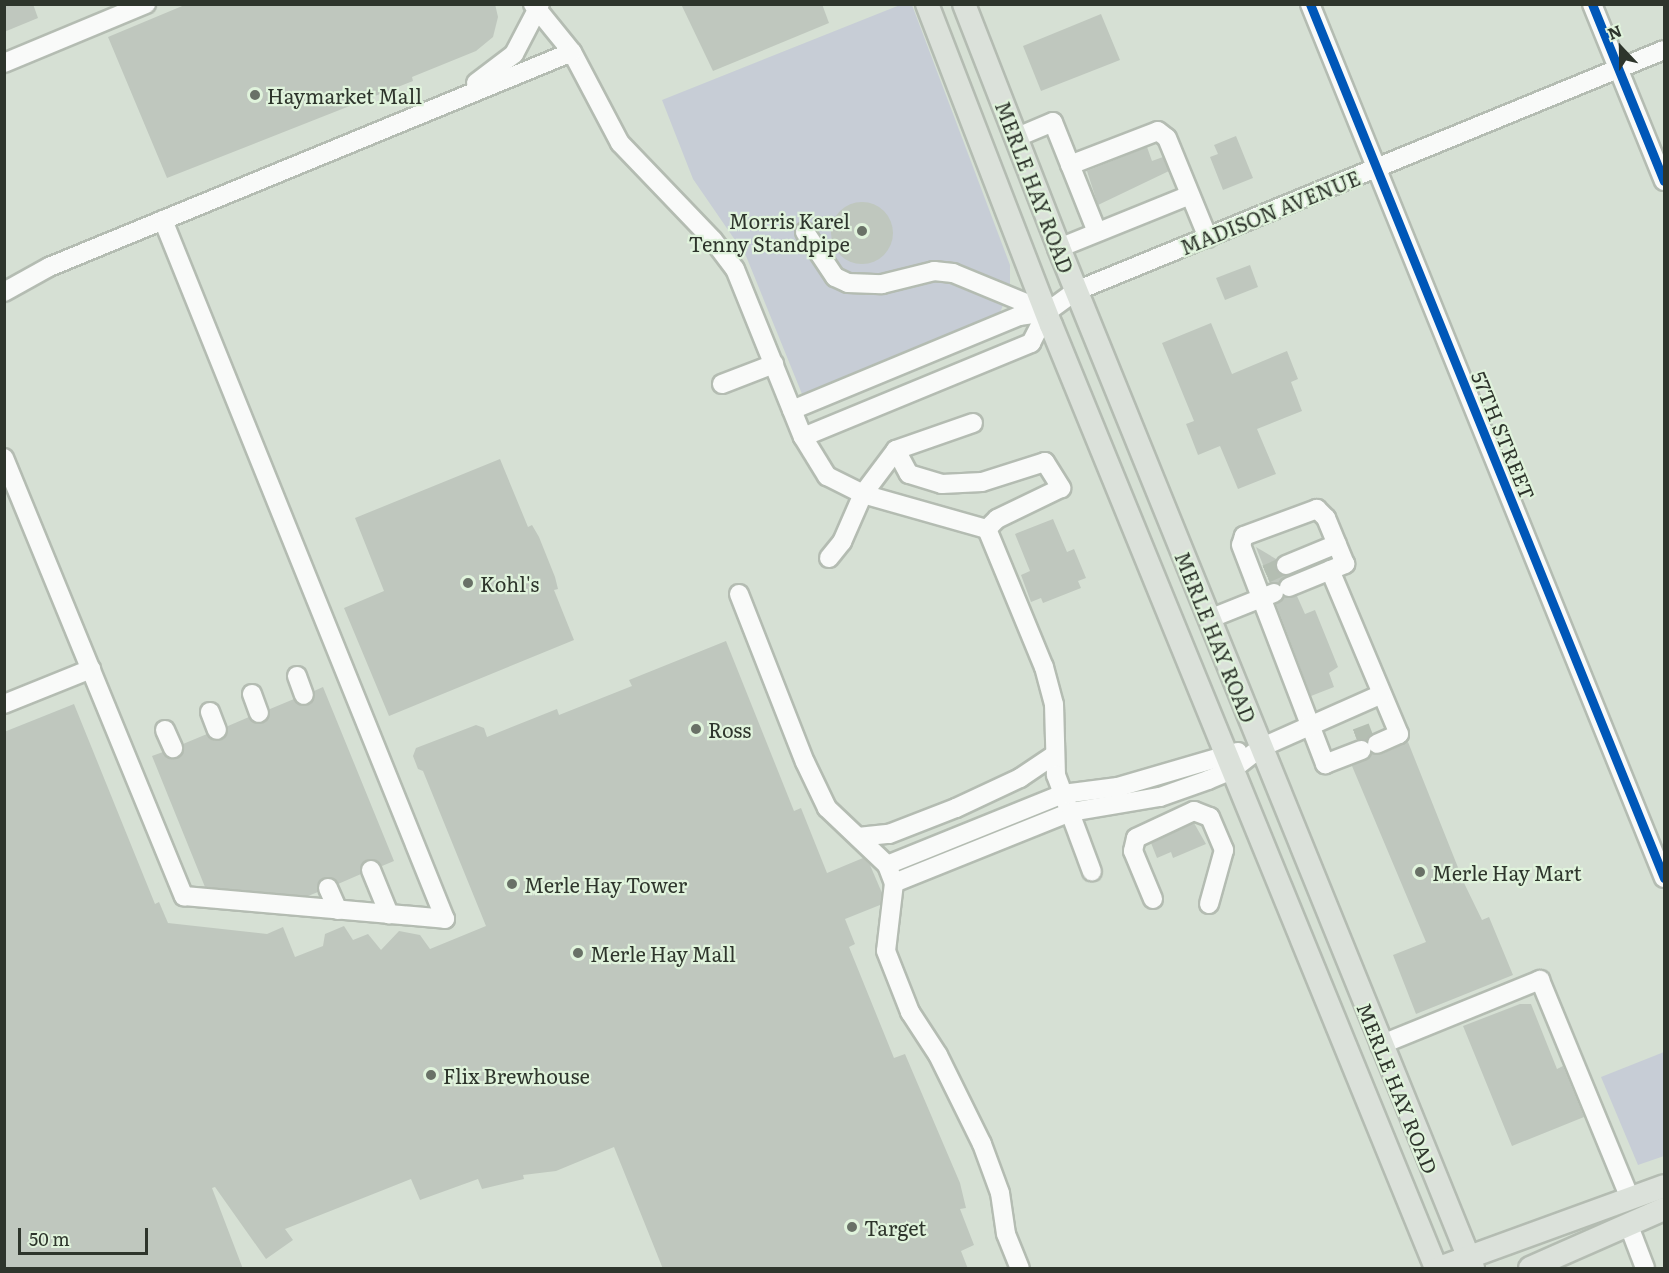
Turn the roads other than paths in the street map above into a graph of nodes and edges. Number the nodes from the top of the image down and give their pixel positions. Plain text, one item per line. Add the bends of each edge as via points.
1 (146, 4) edge
2 (927, 4) edge
3 (964, 4) edge
4 (1310, 4) edge
5 (1593, 4) edge
6 (540, 6) edge
7 (1665, 50) edge
8 (572, 52) junction
9 (4, 63) edge
10 (1618, 68) junction
11 (451, 101) junction
12 (1015, 138) junction
13 (1070, 165) junction
14 (1377, 168) junction
15 (1665, 181) edge
16 (1190, 195) junction
17 (163, 220) junction
18 (805, 232) dead end
19 (1097, 232) junction
20 (1208, 238) junction
21 (1059, 248) junction
22 (1076, 291) junction
23 (4, 292) edge
24 (1047, 312) junction
25 (774, 364) junction
26 (722, 384) dead end
27 (792, 410) junction
28 (973, 423) dead end
29 (803, 437) junction
30 (896, 450) junction
31 (4, 458) edge
32 (863, 494) junction
33 (987, 529) junction
34 (1337, 544) junction
35 (829, 558) dead end
36 (1286, 565) tunnel mouth
37 (1330, 570) junction
38 (1274, 593) junction
39 (739, 594) dead end
40 (1209, 619) junction
41 (91, 669) junction
42 (297, 676) dead end
43 (252, 694) dead end
44 (1382, 694) junction
45 (304, 695) dead end
46 (4, 704) edge
47 (210, 712) dead end
48 (259, 713) dead end
49 (1309, 726) junction
50 (165, 730) dead end
51 (217, 730) dead end
52 (173, 748) dead end
53 (1260, 748) junction
54 (1053, 756) junction
55 (1228, 762) junction
56 (1063, 794) junction
57 (956, 808) junction
58 (1071, 812) junction
59 (858, 837) junction
60 (928, 848) junction
61 (887, 865) junction
62 (371, 870) dead end
63 (1092, 872) dead end
64 (1665, 878) edge
65 (894, 883) junction
66 (328, 888) dead end
67 (1153, 899) dead end
68 (1209, 904) dead end
69 (338, 910) junction
70 (389, 914) junction
71 (1380, 1045) junction
72 (1665, 1186) edge
73 (1630, 1198) junction
74 (1665, 1209) edge
75 (1629, 1226) junction
76 (1471, 1263) edge
77 (1020, 1269) edge
78 (1437, 1269) edge
79 (1530, 1269) edge
80 (1645, 1269) edge

1 - 9 street
2 - 24 main road, MERLE HAY ROAD
3 - 12 main road, MERLE HAY ROAD
4 - 14 street, 57TH STREET
5 - 10 street
6 - 8 street
6 - 11 street via 514,54
7 - 10 street, MADISON AVENUE
8 - 11 street
8 - 25 street via 620,143 713,240 735,269
10 - 14 street, MADISON AVENUE
10 - 15 street
11 - 17 street
12 - 13 street via 1053,122
12 - 21 main road, MERLE HAY ROAD
13 - 16 street via 1158,131 1167,138
13 - 19 street
14 - 20 street, MADISON AVENUE
14 - 64 street, 57TH STREET
16 - 19 street
16 - 20 street
17 - 23 street via 49,267
17 - 70 street via 446,919
18 - 24 street via 835,277 848,283 882,284 934,271 952,273
19 - 21 street
20 - 22 street, MADISON AVENUE
21 - 22 main road, MERLE HAY ROAD
22 - 24 street, MADISON AVENUE
22 - 40 main road, MERLE HAY ROAD
24 - 27 street via 1019,316
24 - 29 street via 1031,343
24 - 55 main road, MERLE HAY ROAD
25 - 26 street
25 - 27 street
27 - 29 street
28 - 30 street
29 - 32 street via 827,476
30 - 32 street
30 - 33 street via 909,474 942,484 982,482 1045,462 1061,488 997,519
31 - 41 street
32 - 33 street
32 - 35 street via 842,542
33 - 54 street via 1046,676 1055,717
34 - 36 street
34 - 37 street via 1345,564
34 - 38 street via 1326,518 1313,508 1242,541
37 - 38 street
37 - 44 street
38 - 40 street
38 - 49 street
39 - 59 street via 827,808
40 - 53 main road, MERLE HAY ROAD
41 - 46 street
41 - 69 street via 184,896 283,900
42 - 45 street
43 - 48 street
44 - 49 street
44 - 49 street via 1396,729 1323,758
47 - 51 street
49 - 53 street
50 - 52 street
53 - 55 street
53 - 71 main road, MERLE HAY ROAD
54 - 56 street
54 - 57 street via 1020,778
55 - 56 street
55 - 58 street via 1160,797
55 - 78 main road, MERLE HAY ROAD
56 - 58 street
56 - 60 street
57 - 59 street via 889,834
57 - 60 street
58 - 63 street
58 - 65 street
59 - 61 street
60 - 61 street
61 - 65 street
62 - 70 street
65 - 77 street via 886,951 910,1012 938,1055 982,1144 1000,1193 1006,1234
66 - 69 street
67 - 68 street via 1133,851 1136,838 1194,811 1210,817 1224,850
69 - 70 street
71 - 73 street via 1540,980
71 - 76 main road, MERLE HAY ROAD
72 - 73 main road
73 - 76 main road
74 - 75 main road
75 - 79 main road
75 - 80 street
76 - 78 main road

